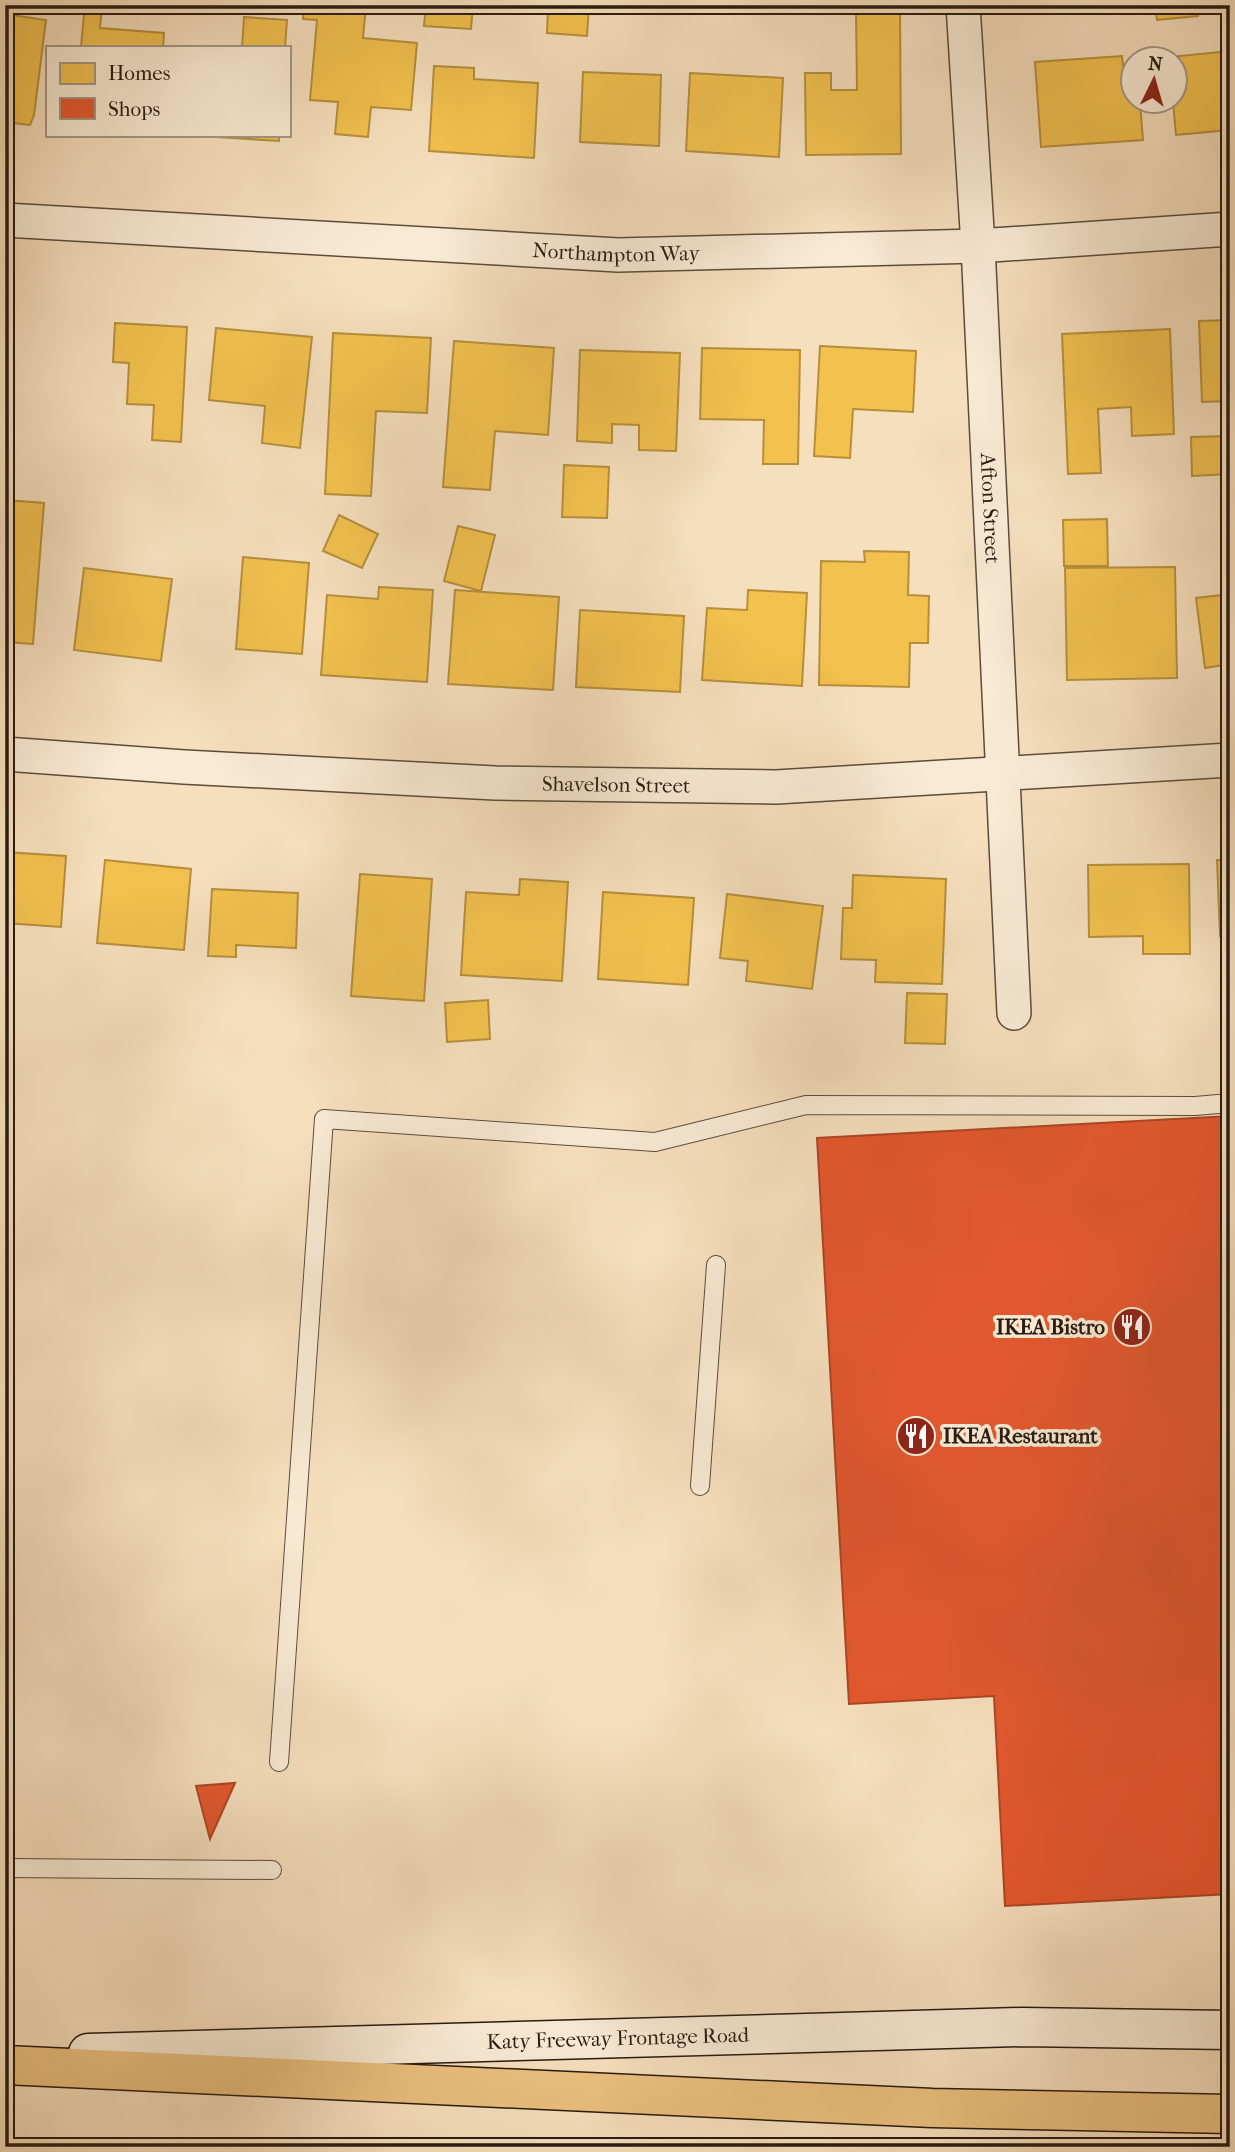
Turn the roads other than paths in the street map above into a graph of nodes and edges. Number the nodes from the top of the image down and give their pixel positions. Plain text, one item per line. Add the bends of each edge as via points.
1 (962, 5) edge
2 (5, 220) edge
3 (1230, 229) edge
4 (978, 246) junction
5 (5, 754) edge
6 (1230, 760) edge
7 (1003, 773) junction
8 (1014, 1013) dead end
9 (1230, 1103) edge
10 (716, 1265) dead end
11 (700, 1486) dead end
12 (279, 1762) dead end
13 (5, 1868) edge
14 (272, 1870) dead end
15 (1230, 2030) edge
16 (5, 2056) edge
17 (5, 2065) edge
18 (1230, 2114) edge

1 - 4 street, Afton Street
2 - 4 street, Northampton Way via 618,255
3 - 4 street, Northampton Way
4 - 7 street, Afton Street
5 - 7 street, Shavelson Street via 495,783 776,787
6 - 7 street, Shavelson Street
7 - 8 street, Afton Street
9 - 12 lane via 806,1105 655,1142 324,1119
10 - 11 lane
13 - 14 lane
15 - 16 main road, Katy Freeway Frontage Road via 1022,2027
17 - 18 highway via 932,2108

